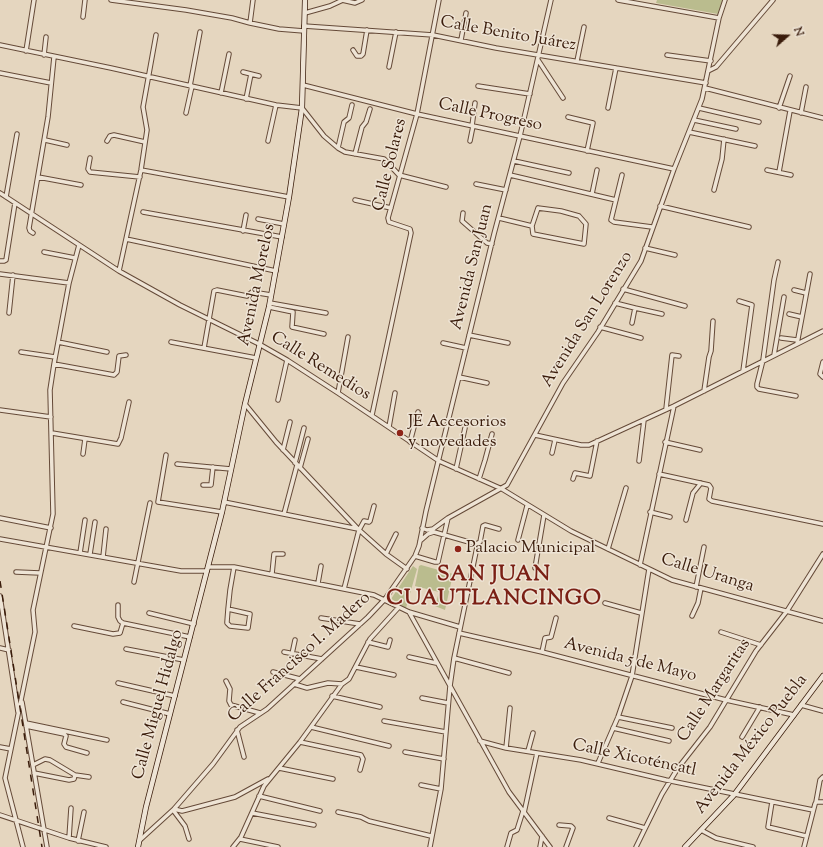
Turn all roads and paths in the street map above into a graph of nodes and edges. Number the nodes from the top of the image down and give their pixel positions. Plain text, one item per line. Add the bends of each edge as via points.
1 (34, 0) edge
2 (85, 0) edge
3 (111, 0) edge
4 (253, 0) edge
5 (305, 0) edge
6 (343, 0) edge
7 (362, 0) edge
8 (439, 0) edge
9 (550, 0) edge
10 (618, 0) edge
11 (725, 0) edge
12 (773, 0) edge
13 (124, 1) edge
14 (631, 1) edge
15 (305, 12) junction
16 (466, 13) dead end
17 (83, 17) dead end
18 (719, 18) junction
19 (250, 23) junction
20 (584, 27) dead end
21 (304, 29) junction
22 (367, 30) junction
23 (200, 32) dead end
24 (396, 32) junction
25 (156, 35) dead end
26 (433, 35) junction
27 (46, 37) dead end
28 (461, 40) junction
29 (0, 45) edge
30 (352, 50) dead end
31 (26, 51) junction
32 (229, 54) dead end
33 (44, 55) junction
34 (539, 55) junction
35 (667, 55) dead end
36 (54, 57) junction
37 (538, 60) junction
38 (577, 61) junction
39 (711, 61) junction
40 (389, 67) dead end
41 (616, 68) junction
42 (708, 71) junction
43 (243, 72) dead end
44 (0, 73) edge
45 (251, 74) junction
46 (259, 76) dead end
47 (790, 76) dead end
48 (149, 77) junction
49 (51, 83) junction
50 (706, 83) junction
51 (303, 85) junction
52 (191, 86) junction
53 (478, 86) dead end
54 (806, 87) dead end
55 (705, 88) junction
56 (221, 93) junction
57 (530, 94) junction
58 (563, 98) dead end
59 (246, 99) junction
60 (475, 103) dead end
61 (276, 105) junction
62 (352, 105) dead end
63 (302, 108) junction
64 (608, 108) dead end
65 (699, 108) junction
66 (779, 108) junction
67 (370, 109) dead end
68 (790, 110) junction
69 (186, 113) dead end
70 (801, 113) junction
71 (417, 114) junction
72 (568, 117) dead end
73 (823, 118) edge
74 (694, 120) junction
75 (759, 122) dead end
76 (472, 126) junction
77 (736, 129) dead end
78 (689, 132) junction
79 (17, 134) dead end
80 (520, 136) junction
81 (724, 139) junction
82 (44, 140) junction
83 (107, 141) dead end
84 (268, 141) dead end
85 (145, 142) junction
86 (470, 142) dead end
87 (67, 145) dead end
88 (755, 146) dead end
89 (338, 148) junction
90 (587, 151) junction
91 (355, 154) junction
92 (90, 158) dead end
93 (514, 161) junction
94 (674, 169) junction
95 (141, 170) junction
96 (597, 170) dead end
97 (767, 170) dead end
98 (778, 172) junction
99 (569, 173) dead end
100 (399, 175) junction
101 (510, 175) junction
102 (792, 175) dead end
103 (622, 176) dead end
104 (38, 178) junction
105 (140, 178) junction
106 (476, 184) dead end
107 (81, 186) dead end
108 (446, 187) dead end
109 (506, 190) junction
110 (714, 190) dead end
111 (0, 192) edge
112 (592, 194) junction
113 (6, 197) junction
114 (289, 197) junction
115 (355, 200) dead end
116 (616, 200) junction
117 (15, 203) junction
118 (660, 206) junction
119 (391, 208) junction
120 (143, 212) dead end
121 (32, 214) junction
122 (463, 214) dead end
123 (246, 215) dead end
124 (499, 218) junction
125 (258, 219) dead end
126 (284, 224) junction
127 (532, 226) junction
128 (652, 227) junction
129 (749, 227) dead end
130 (243, 231) junction
131 (33, 233) dead end
132 (282, 237) junction
133 (126, 239) junction
134 (492, 244) junction
135 (78, 245) junction
136 (645, 248) junction
137 (44, 252) dead end
138 (675, 255) dead end
139 (75, 258) junction
140 (0, 261) edge
141 (778, 262) dead end
142 (276, 271) junction
143 (119, 272) junction
144 (0, 274) edge
145 (810, 274) dead end
146 (13, 275) junction
147 (69, 283) junction
148 (623, 289) junction
149 (794, 290) dead end
150 (806, 293) junction
151 (271, 295) junction
152 (784, 297) dead end
153 (739, 302) dead end
154 (615, 303) junction
155 (270, 305) junction
156 (686, 306) dead end
157 (635, 308) junction
158 (9, 313) dead end
159 (326, 313) dead end
160 (662, 314) dead end
161 (789, 314) dead end
162 (802, 317) junction
163 (209, 320) junction
164 (713, 321) dead end
165 (632, 323) dead end
166 (600, 327) junction
167 (823, 331) edge
168 (324, 334) dead end
169 (470, 335) junction
170 (348, 337) dead end
171 (641, 338) dead end
172 (781, 338) dead end
173 (58, 342) junction
174 (171, 342) dead end
175 (797, 342) junction
176 (443, 343) dead end
177 (508, 343) dead end
178 (259, 344) junction
179 (204, 348) junction
180 (466, 348) junction
181 (21, 352) dead end
182 (106, 352) dead end
183 (126, 355) dead end
184 (774, 355) junction
185 (679, 356) dead end
186 (55, 358) junction
187 (256, 358) junction
188 (287, 360) junction
189 (763, 360) junction
190 (823, 362) edge
191 (54, 364) junction
192 (743, 371) junction
193 (459, 377) junction
194 (823, 377) edge
195 (487, 383) dead end
196 (704, 391) junction
197 (338, 393) junction
198 (395, 393) dead end
199 (796, 396) dead end
200 (278, 400) dead end
201 (128, 402) dead end
202 (245, 404) junction
203 (674, 406) junction
204 (666, 409) junction
205 (0, 410) edge
206 (418, 412) dead end
207 (372, 416) junction
208 (51, 417) junction
209 (644, 420) junction
210 (290, 422) dead end
211 (389, 427) junction
212 (304, 428) dead end
213 (465, 428) dead end
214 (52, 433) junction
215 (492, 434) dead end
216 (535, 435) junction
217 (85, 439) junction
218 (308, 439) dead end
219 (555, 440) junction
220 (597, 441) junction
221 (410, 442) junction
222 (665, 442) junction
223 (283, 450) junction
224 (700, 450) dead end
225 (552, 453) dead end
226 (83, 454) dead end
227 (166, 455) dead end
228 (439, 461) junction
229 (639, 461) dead end
230 (177, 464) dead end
231 (297, 465) junction
232 (213, 467) junction
233 (231, 469) junction
234 (456, 469) junction
235 (659, 474) junction
236 (479, 479) junction
237 (573, 479) dead end
238 (701, 483) junction
239 (203, 485) dead end
240 (626, 488) dead end
241 (502, 489) junction
242 (150, 502) dead end
243 (224, 502) junction
244 (374, 506) dead end
245 (527, 506) junction
246 (222, 512) junction
247 (650, 512) junction
248 (284, 514) junction
249 (544, 515) junction
250 (0, 518) edge
251 (448, 518) junction
252 (670, 518) dead end
253 (85, 520) dead end
254 (686, 520) dead end
255 (95, 522) dead end
256 (823, 524) edge
257 (51, 528) junction
258 (422, 528) junction
259 (499, 528) dead end
260 (106, 529) dead end
261 (359, 530) junction
262 (396, 534) dead end
263 (444, 535) junction
264 (0, 539) edge
265 (420, 540) junction
266 (518, 540) dead end
267 (476, 544) junction
268 (46, 547) junction
269 (704, 547) dead end
270 (608, 550) junction
271 (80, 553) junction
272 (90, 554) junction
273 (283, 554) dead end
274 (386, 554) junction
275 (823, 554) edge
276 (415, 556) junction
277 (103, 557) junction
278 (138, 563) junction
279 (640, 564) junction
280 (322, 566) dead end
281 (234, 567) junction
282 (535, 568) dead end
283 (207, 569) junction
284 (407, 569) junction
285 (649, 569) junction
286 (16, 572) dead end
287 (40, 573) junction
288 (272, 574) junction
289 (134, 582) dead end
290 (318, 583) junction
291 (696, 587) junction
292 (344, 588) junction
293 (701, 588) junction
294 (0, 596) edge
295 (385, 599) junction
296 (605, 603) dead end
297 (118, 605) dead end
298 (399, 607) junction
299 (228, 609) junction
300 (787, 611) junction
301 (409, 612) junction
302 (149, 613) dead end
303 (641, 613) junction
304 (692, 616) dead end
305 (320, 618) dead end
306 (556, 618) dead end
307 (823, 620) edge
308 (123, 623) junction
309 (194, 624) junction
310 (360, 624) junction
311 (74, 626) dead end
312 (460, 626) junction
313 (721, 632) dead end
314 (459, 633) junction
315 (190, 637) junction
316 (294, 640) dead end
317 (390, 640) dead end
318 (368, 642) junction
319 (760, 645) junction
320 (0, 648) edge
321 (126, 649) dead end
322 (8, 650) junction
323 (284, 652) dead end
324 (542, 652) junction
325 (292, 654) junction
326 (409, 658) dead end
327 (454, 658) junction
328 (322, 659) junction
329 (184, 660) junction
330 (436, 663) junction
331 (356, 667) junction
332 (273, 672) dead end
333 (509, 673) dead end
334 (394, 675) dead end
335 (632, 676) junction
336 (822, 678) edge
337 (300, 679) junction
338 (226, 681) dead end
339 (118, 683) dead end
340 (294, 684) junction
341 (342, 684) junction
342 (450, 686) junction
343 (175, 696) junction
344 (332, 696) junction
345 (422, 698) dead end
346 (22, 700) junction
347 (726, 700) junction
348 (123, 702) dead end
349 (448, 703) junction
350 (801, 705) junction
351 (380, 707) dead end
352 (760, 707) junction
353 (510, 708) dead end
354 (823, 711) edge
355 (18, 714) junction
356 (170, 714) junction
357 (261, 714) junction
358 (794, 715) junction
359 (618, 717) junction
360 (384, 721) dead end
361 (26, 725) junction
362 (310, 727) junction
363 (613, 728) junction
364 (672, 728) dead end
365 (238, 730) junction
366 (446, 732) junction
367 (532, 733) dead end
368 (742, 737) dead end
369 (107, 740) dead end
370 (480, 741) junction
371 (669, 741) dead end
372 (300, 742) junction
373 (390, 746) dead end
374 (0, 747) edge
375 (506, 748) junction
376 (11, 749) junction
377 (528, 751) junction
378 (405, 752) dead end
379 (87, 753) dead end
380 (537, 753) junction
381 (244, 757) dead end
382 (444, 759) junction
383 (598, 764) junction
384 (33, 765) junction
385 (279, 768) junction
386 (360, 770) dead end
387 (34, 773) junction
388 (75, 775) junction
389 (89, 777) dead end
390 (823, 777) edge
391 (270, 778) junction
392 (333, 779) dead end
393 (671, 781) junction
394 (421, 785) dead end
395 (441, 789) junction
396 (734, 795) junction
397 (259, 796) junction
398 (772, 802) junction
399 (816, 802) junction
400 (823, 802) edge
401 (71, 808) dead end
402 (173, 810) junction
403 (812, 810) junction
404 (320, 811) dead end
405 (84, 812) dead end
406 (338, 812) dead end
407 (524, 812) junction
408 (252, 813) junction
409 (0, 814) edge
410 (609, 818) dead end
411 (16, 820) junction
412 (314, 825) dead end
413 (559, 825) dead end
414 (645, 828) junction
415 (701, 830) junction
416 (44, 831) junction
417 (432, 836) junction
418 (542, 836) junction
419 (806, 836) junction
420 (69, 838) junction
421 (240, 839) junction
422 (189, 840) dead end
423 (78, 841) junction
424 (139, 841) junction
425 (23, 847) edge
426 (47, 847) edge
427 (106, 847) edge
428 (138, 847) edge
429 (233, 847) edge
430 (278, 847) edge
431 (430, 847) edge
432 (507, 847) edge
433 (540, 847) edge
434 (550, 847) edge
435 (566, 847) edge
436 (636, 847) edge
437 (685, 847) edge
438 (753, 847) edge
439 (804, 847) edge

1 - 31 street
2 - 17 street
3 - 13 street, Calle Benito Juárez
4 - 19 street
5 - 15 street, Avenida Morelos
6 - 7 street via 355,3
6 - 15 street
8 - 26 street, Calle Solares
9 - 34 street, Avenida San Juan
10 - 14 street
11 - 18 street, Avenida San Lorenzo
12 - 42 street via 716,67
13 - 19 street, Calle Benito Juárez
14 - 18 street
15 - 21 street, Avenida Morelos
16 - 28 street
18 - 39 street, Avenida San Lorenzo
19 - 21 street, Calle Benito Juárez via 279,29
20 - 38 street
21 - 22 street, Calle Benito Juárez
21 - 51 street, Avenida Morelos
22 - 24 street, Calle Benito Juárez
22 - 30 street via 363,54 357,56
23 - 52 street
24 - 26 street, Calle Benito Juárez
24 - 40 street
25 - 48 street
26 - 28 street, Calle Benito Juárez
26 - 71 street, Calle Solares
27 - 33 street
28 - 34 street, Calle Benito Juárez
29 - 31 street
31 - 33 street
32 - 56 street
33 - 36 street
34 - 37 street, Avenida San Juan
34 - 38 street, Calle Benito Juárez
35 - 39 street
36 - 48 street
36 - 49 street
37 - 57 street, Avenida San Juan
37 - 58 street
38 - 41 street, Calle Benito Juárez
39 - 42 street, Avenida San Lorenzo
41 - 50 street, Calle Benito Juárez
41 - 64 street
42 - 50 street, Avenida San Lorenzo
43 - 45 street
44 - 49 street
45 - 46 street
45 - 59 street
47 - 66 street
48 - 52 street
48 - 85 street via 143,107 147,130
49 - 82 street
50 - 55 street, Avenida San Lorenzo
51 - 63 street, Avenida Morelos
51 - 71 street, Calle Progreso
52 - 56 street
52 - 69 street
53 - 57 street
54 - 70 street
55 - 65 street, Avenida San Lorenzo
55 - 66 street
56 - 59 street
57 - 80 street, Avenida San Juan
59 - 61 street
60 - 76 street
61 - 63 street
61 - 84 street
62 - 89 street via 349,118 344,122
63 - 89 street via 324,136
63 - 114 street, Avenida Morelos
65 - 74 street, Avenida San Lorenzo
65 - 75 street
66 - 68 street
67 - 91 street
68 - 70 street
68 - 98 street
70 - 73 street
71 - 76 street, Calle Progreso
71 - 100 street, Calle Solares
72 - 90 street via 593,123
74 - 77 street
74 - 78 street, Avenida San Lorenzo
76 - 80 street, Calle Progreso
76 - 86 street
78 - 81 street
78 - 94 street, Avenida San Lorenzo
79 - 113 street
80 - 90 street, Calle Progreso
80 - 93 street, Avenida San Juan
81 - 88 street
81 - 110 street
82 - 87 street
82 - 104 street
83 - 85 street via 114,135
85 - 95 street
89 - 91 street
90 - 94 street, Calle Progreso
91 - 100 street via 384,159
92 - 105 street via 90,172
93 - 99 street
93 - 101 street, Avenida San Juan
94 - 118 street, Avenida San Lorenzo
95 - 105 street
95 - 114 street
96 - 112 street
97 - 98 street
98 - 102 street
100 - 108 street
100 - 119 street, Calle Solares
101 - 109 street, Avenida San Juan
101 - 112 street
103 - 116 street
104 - 107 street
104 - 121 street
105 - 133 street
106 - 109 street
109 - 124 street, Avenida San Juan
111 - 113 street, Calle Remedios
112 - 116 street
113 - 117 street, Calle Remedios
114 - 126 street, Avenida Morelos
115 - 119 street
116 - 128 street via 611,220
117 - 121 street, Calle Remedios
117 - 140 street via 6,260
118 - 128 street, Avenida San Lorenzo
118 - 129 street
119 - 207 street, Calle Solares via 389,222 410,229 411,232
120 - 130 street
121 - 131 street via 29,228
121 - 135 street, Calle Remedios
122 - 134 street via 462,221 487,243
123 - 130 street
124 - 127 street
124 - 134 street, Avenida San Juan
125 - 126 street
126 - 132 street, Avenida Morelos
127 - 127 street via 538,208 579,216 586,224 584,244 532,234
128 - 136 street, Avenida San Lorenzo
130 - 132 street
132 - 142 street, Avenida Morelos
133 - 142 street
133 - 143 street
134 - 169 street, Avenida San Juan
135 - 139 street
135 - 143 street, Calle Remedios
136 - 138 street
136 - 148 street, Avenida San Lorenzo via 641,261
137 - 139 street
139 - 147 street
141 - 189 street
142 - 151 street, Avenida Morelos
143 - 163 street, Calle Remedios
144 - 146 street
145 - 150 street
146 - 147 street
146 - 158 street
147 - 173 street
148 - 154 street, Avenida San Lorenzo
148 - 156 street
149 - 150 street
150 - 162 street
151 - 155 street, Avenida Morelos
151 - 163 street via 252,292 247,296 216,290
152 - 184 street
153 - 192 street via 752,305
154 - 157 street
154 - 166 street, Avenida San Lorenzo
155 - 159 street
155 - 168 street via 293,312 292,328
155 - 178 street, Avenida Morelos
157 - 160 street
157 - 165 street
161 - 162 street
162 - 175 street
163 - 178 street, Calle Remedios
163 - 179 street
164 - 196 street
166 - 171 street
166 - 216 street, Avenida San Lorenzo via 563,383
167 - 175 street
169 - 177 street
169 - 180 street, Avenida San Juan
170 - 197 street
172 - 175 street
173 - 182 street
173 - 186 street
174 - 179 street
175 - 184 street
176 - 180 street
178 - 187 street, Avenida Morelos
178 - 188 street, Calle Remedios
179 - 187 street
180 - 193 street, Avenida San Juan
181 - 186 street
183 - 191 street via 118,357 117,374 114,375
184 - 189 street
185 - 204 street via 672,355
186 - 191 street
187 - 202 street, Avenida Morelos
188 - 197 street, Calle Remedios
188 - 200 street
189 - 192 street
189 - 199 street via 757,387
190 - 194 street via 820,374
191 - 208 street via 50,390
192 - 196 street
193 - 195 street
193 - 228 street, Avenida San Juan
196 - 203 street
197 - 207 street, Calle Remedios
198 - 211 street
201 - 217 street via 120,442 115,444
202 - 223 street
202 - 233 street, Avenida Morelos
203 - 204 street
203 - 222 street
204 - 209 street
205 - 208 street
206 - 221 street
207 - 211 street, Calle Remedios
208 - 214 street
209 - 220 street
209 - 229 street
210 - 223 street
211 - 221 street, Calle Remedios
212 - 231 street
213 - 234 street
214 - 217 street
214 - 257 street
215 - 236 street
216 - 219 street
216 - 241 street, Avenida San Lorenzo via 511,480
217 - 226 street
218 - 231 street
219 - 220 street via 581,445
219 - 225 street
220 - 237 street via 590,476 575,473
221 - 228 street, Calle Remedios
222 - 224 street
222 - 235 street
223 - 231 street
227 - 246 street via 158,502
228 - 234 street, Calle Uranga
228 - 258 street, Avenida San Juan
230 - 232 street
231 - 248 street
231 - 261 street
232 - 233 street
232 - 239 street via 211,485
233 - 243 street, Avenida Morelos
234 - 236 street, Calle Uranga
235 - 238 street
235 - 247 street
236 - 241 street, Calle Uranga
238 - 254 street via 693,493
238 - 256 street via 711,486 710,500
240 - 270 street
241 - 245 street, Calle Uranga
241 - 251 street, Avenida San Lorenzo
242 - 278 street
243 - 246 street, Avenida Morelos
243 - 248 street
244 - 261 street via 370,521 364,521
245 - 249 street, Calle Uranga
245 - 266 street
246 - 283 street, Avenida Morelos
247 - 252 street
247 - 279 street
248 - 261 street
249 - 270 street, Calle Uranga
249 - 282 street
250 - 257 street
251 - 258 street, Avenida San Lorenzo via 430,530
251 - 263 street
253 - 271 street
255 - 272 street
257 - 268 street
258 - 265 street, Avenida San Juan
259 - 267 street via 483,526 480,542
260 - 277 street
261 - 274 street
261 - 292 street
262 - 274 street
263 - 265 street via 434,532
263 - 267 street
263 - 276 street via 438,562
264 - 268 street
265 - 276 street, Calle Francisco I. Madero
267 - 312 street
268 - 271 street
268 - 287 street
269 - 291 street
270 - 279 street, Calle Uranga
271 - 272 street
272 - 277 street
273 - 288 street via 274,554
274 - 284 street
275 - 300 street, Calle Margaritas
276 - 284 street, Calle Francisco I. Madero
277 - 278 street
278 - 283 street via 181,571
278 - 289 street
279 - 285 street, Calle Uranga
280 - 290 street
281 - 283 street
281 - 288 street
281 - 299 street
283 - 309 street, Calle Miguel Hidalgo
284 - 295 street, Calle Francisco I. Madero
285 - 291 street, Calle Uranga via 672,580
285 - 303 street
286 - 287 street
287 - 346 street via 33,610 35,632
288 - 290 street
290 - 292 street
291 - 293 street, Calle Uranga
292 - 295 street
293 - 300 street, Calle Uranga
293 - 304 street
294 - 322 street
295 - 298 street
295 - 310 street, Calle Francisco I. Madero
296 - 303 street
297 - 308 street via 118,617
298 - 301 street
298 - 318 street
299 - 299 street via 228,625 249,627 250,614
300 - 307 street, Calle Uranga
300 - 319 street, Calle Margaritas
301 - 312 street
301 - 330 street
302 - 309 street
303 - 335 street
305 - 310 street
306 - 324 street via 551,637 545,638
308 - 311 street via 120,633 113,634
308 - 315 street
309 - 315 street, Calle Miguel Hidalgo
310 - 328 street, Calle Francisco I. Madero
312 - 314 street
313 - 319 street
314 - 324 street, Avenida 5 de Mayo
314 - 327 street
315 - 329 street, Calle Miguel Hidalgo
316 - 325 street
317 - 318 street via 388,647
318 - 331 street
319 - 347 street, Calle Margaritas
320 - 322 street
321 - 329 street
322 - 355 street
323 - 325 street
324 - 335 street, Avenida 5 de Mayo
325 - 328 street
326 - 330 street
327 - 333 street
327 - 342 street
328 - 337 street, Calle Francisco I. Madero
329 - 343 street, Calle Miguel Hidalgo
330 - 342 street
331 - 334 street
331 - 341 street via 349,679
332 - 337 street
335 - 347 street, Avenida 5 de Mayo
335 - 359 street
336 - 350 street, Avenida México Puebla
337 - 340 street, Calle Francisco I. Madero
338 - 357 street via 230,689 231,705
339 - 343 street
340 - 341 street via 307,688 328,683
340 - 357 street, Calle Francisco I. Madero
341 - 344 street
342 - 349 street
342 - 370 street
343 - 356 street, Calle Miguel Hidalgo
344 - 351 street
344 - 362 street
345 - 349 street
346 - 355 street
346 - 361 street
347 - 352 street, Avenida 5 de Mayo
347 - 393 street, Calle Margaritas
348 - 356 street
349 - 366 street
350 - 354 street
350 - 358 street, Avenida México Puebla
352 - 358 street, Avenida 5 de Mayo
352 - 368 street
353 - 375 street
355 - 376 street
356 - 424 street, Calle Miguel Hidalgo
357 - 365 street, Calle Francisco I. Madero
358 - 396 street, Avenida México Puebla
359 - 363 street
359 - 364 street
360 - 366 street
361 - 369 street
361 - 379 street via 64,734 66,747
361 - 384 street
362 - 372 street
362 - 373 street
363 - 371 street
363 - 383 street
365 - 381 street
365 - 402 street, Calle Francisco I. Madero via 213,764
366 - 382 street
367 - 377 street
370 - 375 street, Calle Xicoténcatl
370 - 407 street via 509,792
372 - 385 street
372 - 386 street via 361,755 363,759
374 - 376 street
375 - 377 street, Calle Xicoténcatl
376 - 411 street via 6,778
377 - 380 street, Calle Xicoténcatl
378 - 382 street
380 - 383 street, Calle Xicoténcatl
380 - 407 street
382 - 395 street
383 - 393 street, Calle Xicoténcatl
384 - 387 street
384 - 388 street via 50,760
385 - 391 street
385 - 392 street
387 - 388 street via 69,780 74,779
387 - 416 street
388 - 389 street
390 - 399 street via 820,780
391 - 397 street
391 - 402 street via 235,797 182,811
393 - 396 street, Calle Xicoténcatl
393 - 414 street, Calle Margaritas
394 - 395 street
395 - 417 street
396 - 398 street, Calle Xicoténcatl
396 - 415 street, Avenida México Puebla
397 - 404 street
397 - 408 street
398 - 403 street, Calle Xicoténcatl
398 - 419 street via 768,827
399 - 400 street
399 - 403 street
401 - 420 street
402 - 422 street via 185,826
402 - 424 street, Calle Francisco I. Madero
403 - 419 street
405 - 423 street
406 - 417 street via 361,817 369,822
407 - 418 street
407 - 432 street via 517,830 511,833
408 - 412 street
408 - 421 street
409 - 411 street
410 - 414 street
411 - 416 street
411 - 425 street
413 - 435 street via 573,828
414 - 436 street, Calle Margaritas
415 - 437 street, Avenida México Puebla
415 - 438 street via 716,838
416 - 420 street
416 - 426 street
417 - 431 street
418 - 433 street
418 - 434 street
419 - 439 street
420 - 423 street
421 - 429 street
421 - 430 street
423 - 427 street
424 - 428 street, Calle Miguel Hidalgo

